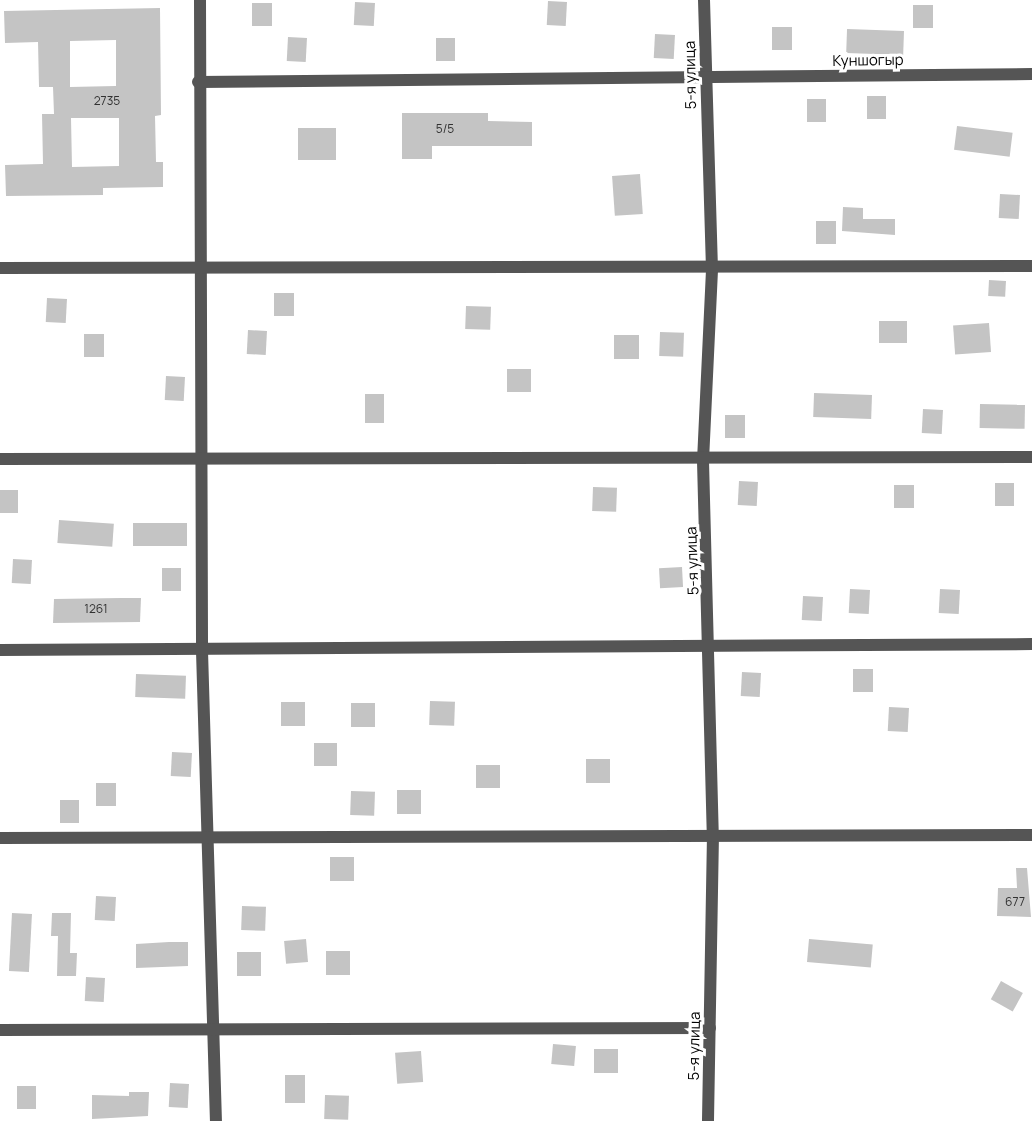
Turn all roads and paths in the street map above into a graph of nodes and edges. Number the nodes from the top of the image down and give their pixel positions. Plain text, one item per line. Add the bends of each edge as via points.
1 (200, 0) edge
2 (704, 0) edge
3 (1032, 74) edge
4 (704, 77) junction
5 (198, 82) junction
6 (1032, 266) edge
7 (0, 268) edge
8 (202, 269) junction
9 (712, 270) junction
10 (1032, 457) edge
11 (0, 459) edge
12 (202, 460) junction
13 (703, 461) junction
14 (710, 643) junction
15 (1032, 644) edge
16 (0, 650) edge
17 (202, 651) junction
18 (713, 834) junction
19 (1032, 835) edge
20 (0, 838) edge
21 (205, 841) junction
22 (710, 1028) junction
23 (0, 1030) edge
24 (216, 1032) junction
25 (216, 1121) edge
26 (708, 1121) edge

1 - 5 street
2 - 4 street, 5-я улица
3 - 4 street, Куншогыр
4 - 5 street, Куншогыр
4 - 9 street, 5-я улица
5 - 8 street
6 - 9 street
7 - 8 street
8 - 9 street
8 - 12 street
9 - 13 street, 5-я улица
10 - 13 street
11 - 12 street
12 - 13 street
12 - 17 street
13 - 14 street, 5-я улица
14 - 15 street
14 - 17 street
14 - 18 street, 5-я улица
16 - 17 street
17 - 21 street
18 - 19 street
18 - 21 street
18 - 22 street, 5-я улица
20 - 21 street
21 - 24 street
22 - 24 street
22 - 26 street, 5-я улица
23 - 24 street
24 - 25 street

